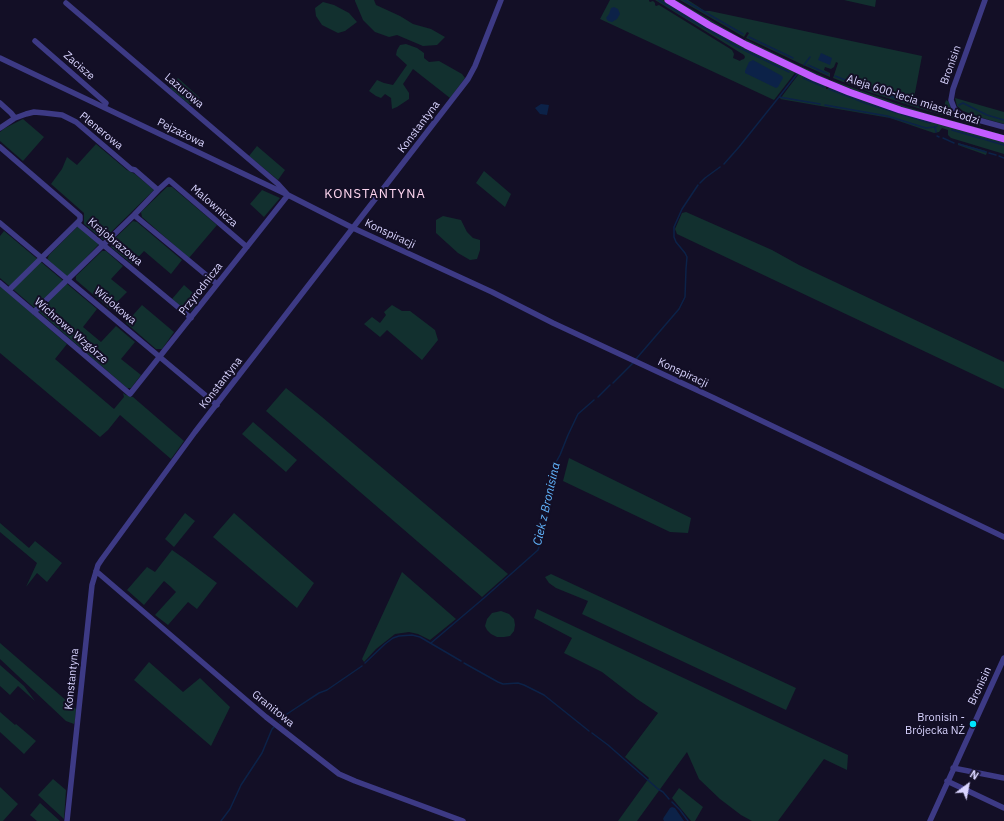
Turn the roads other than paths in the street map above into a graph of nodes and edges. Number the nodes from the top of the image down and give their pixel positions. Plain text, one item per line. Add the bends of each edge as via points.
1 (501, 0) edge
2 (668, 0) edge
3 (984, 0) edge
4 (66, 3) dead end
5 (35, 41) dead end
6 (0, 58) edge
7 (0, 103) edge
8 (104, 107) junction
9 (15, 118) junction
10 (1004, 127) edge
11 (0, 128) edge
12 (1004, 139) edge
13 (0, 147) edge
14 (158, 190) junction
15 (288, 195) junction
16 (134, 215) junction
17 (0, 223) edge
18 (77, 223) junction
19 (353, 228) junction
20 (103, 245) junction
21 (247, 247) junction
22 (42, 259) junction
23 (68, 280) junction
24 (0, 283) edge
25 (217, 284) junction
26 (9, 290) junction
27 (34, 312) junction
28 (191, 318) junction
29 (160, 357) junction
30 (130, 394) joint
31 (217, 404) junction
32 (1004, 537) edge
33 (96, 571) junction
34 (1004, 658) edge
35 (953, 768) junction
36 (1004, 778) edge
37 (947, 781) junction
38 (1004, 808) edge
39 (68, 821) edge
40 (463, 821) edge
41 (930, 821) edge

1 - 19 street, Konstantyna via 468,79
2 - 12 main road, Aleja 600-lecia miasta Łodzi via 746,45 815,78 900,110
3 - 10 street, Bronisin via 951,100 958,114
4 - 15 street, Lazurowa
5 - 8 street, Zacisze via 106,103
6 - 8 street, Pejzażowa
7 - 9 street
8 - 15 street, Pejzażowa
9 - 11 street, Plenerowa
9 - 14 street, Plenerowa via 34,112 55,113 76,122
13 - 18 street, Krajobrazowa via 80,216
14 - 16 street
14 - 21 street, Malownicza via 169,180
15 - 19 street, Pejzażowa
15 - 21 street, Przyrodnicza
16 - 20 street
16 - 25 street
17 - 22 street, Widokowa
18 - 20 street, Krajobrazowa
18 - 22 street
19 - 31 street, Konstantyna
19 - 32 street, Konspiracji
20 - 23 street
20 - 28 street, Krajobrazowa
21 - 25 street, Przyrodnicza
22 - 23 street, Widokowa
22 - 26 street
23 - 27 street
23 - 29 street, Widokowa
24 - 26 street, Wichrowe Wzgórze
25 - 28 street, Przyrodnicza
26 - 27 street, Wichrowe Wzgórze
27 - 30 street, Wichrowe Wzgórze
28 - 29 street, Przyrodnicza
29 - 30 street, Przyrodnicza
29 - 31 street, Widokowa
31 - 33 street, Konstantyna via 102,559
33 - 39 street, Konstantyna via 92,585
33 - 40 street, Granitowa via 266,717 339,774
34 - 35 street, Bronisin
35 - 36 street
35 - 37 street, Bronisin
37 - 38 street
37 - 41 street, Bronisin

